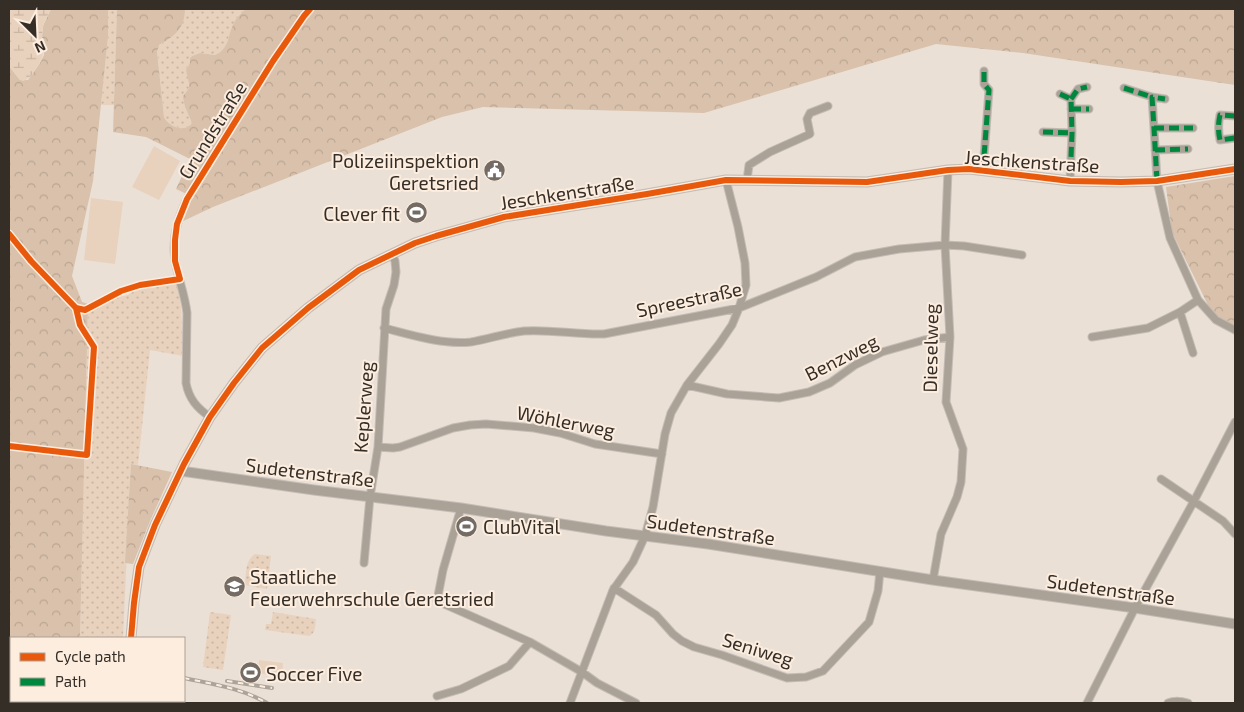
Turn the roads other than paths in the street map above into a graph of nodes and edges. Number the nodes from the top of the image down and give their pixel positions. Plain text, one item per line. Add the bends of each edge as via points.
1 (310, 9) edge
2 (984, 71) dead end
3 (1087, 87) dead end
4 (1124, 88) dead end
5 (1060, 94) dead end
6 (1152, 97) junction
7 (1070, 99) junction
8 (1165, 99) dead end
9 (828, 106) dead end
10 (1071, 109) junction
11 (1089, 109) dead end
12 (1235, 116) edge
13 (1154, 128) junction
14 (1192, 128) dead end
15 (1043, 132) dead end
16 (1072, 133) junction
17 (1235, 138) edge
18 (1188, 149) dead end
19 (1155, 150) junction
20 (1235, 169) edge
21 (948, 170) junction
22 (983, 170) junction
23 (726, 180) junction
24 (747, 180) junction
25 (1070, 180) junction
26 (1156, 181) junction
27 (945, 245) junction
28 (392, 254) junction
29 (1022, 255) dead end
30 (1198, 300) junction
31 (739, 308) junction
32 (1180, 312) junction
33 (384, 328) junction
34 (1235, 330) edge
35 (950, 337) junction
36 (1092, 337) dead end
37 (1193, 353) dead end
38 (687, 385) junction
39 (210, 417) junction
40 (1235, 422) edge
41 (1232, 436) edge
42 (378, 447) junction
43 (662, 454) junction
44 (181, 471) junction
45 (1161, 479) dead end
46 (370, 496) junction
47 (1194, 501) junction
48 (461, 508) junction
49 (1235, 534) edge
50 (645, 536) junction
51 (364, 563) dead end
52 (880, 571) junction
53 (933, 580) junction
54 (614, 588) junction
55 (1135, 608) junction
56 (1235, 624) edge
57 (131, 637) edge
58 (530, 642) junction
59 (582, 672) junction
60 (437, 696) dead end
61 (570, 703) edge
62 (636, 703) edge
63 (1087, 703) edge
64 (1168, 703) edge
65 (1188, 703) edge

1 - 39 street, Grundstraße via 187,199 177,224 175,261 187,313 186,383 192,400
2 - 22 street, Jeschkenstraße via 984,84 989,90
3 - 7 street via 1078,89
4 - 6 street
5 - 7 street
6 - 8 street
6 - 13 street
7 - 10 street, Jeschkenstraße
9 - 24 street via 810,113 807,119 810,134 748,165
10 - 11 street
10 - 16 street, Jeschkenstraße
12 - 17 street via 1220,115 1218,132 1220,140
13 - 14 street
13 - 19 street
15 - 16 street, Jeschkenstraße
16 - 25 street, Jeschkenstraße
18 - 19 street
19 - 26 street
20 - 26 street, Jeschkenstraße
21 - 22 street, Jeschkenstraße
21 - 24 street, Jeschkenstraße via 867,182
21 - 27 street, Dieselweg
22 - 25 street, Jeschkenstraße
23 - 24 street, Jeschkenstraße
23 - 28 street, Jeschkenstraße via 504,217 436,236
23 - 31 street via 745,263 746,285
25 - 26 street, Jeschkenstraße
26 - 30 street via 1170,238
27 - 29 street, Spreestraße
27 - 31 street, Spreestraße via 899,248 855,257 816,277
27 - 35 street, Dieselweg
28 - 33 street, Keplerweg via 396,272
28 - 39 street, Jeschkenstraße via 360,270 285,327 262,348
30 - 32 street
30 - 34 street via 1216,320
31 - 33 street, Spreestraße via 604,334 524,331 470,342 432,340
31 - 38 street via 732,325
32 - 36 street via 1148,328
32 - 37 street
33 - 42 street, Keplerweg
35 - 38 street, Benzweg via 924,340 882,352 855,365 830,383 809,392 779,398 727,394
35 - 53 street, Dieselweg via 946,402 963,449 961,482 942,534
38 - 43 street via 671,413
39 - 44 street, Jeschkenstraße
40 - 41 street
41 - 47 street
42 - 43 street, Wöhlerweg via 400,447 453,428 486,424 534,428 595,444
42 - 46 street, Keplerweg
43 - 50 street
44 - 46 street, Sudetenstraße
44 - 57 street, Jeschkenstraße via 139,567
45 - 47 street
46 - 48 street, Sudetenstraße
46 - 51 street, Keplerweg
47 - 49 street via 1223,521
47 - 55 street
48 - 50 street, Sudetenstraße
48 - 58 street via 443,570 438,601
50 - 52 street, Sudetenstraße
50 - 54 street
52 - 53 street, Sudetenstraße
52 - 54 street, Seniweg via 869,622 823,671 806,677 787,678 694,647 678,637 656,615
53 - 55 street, Sudetenstraße
54 - 59 street
55 - 56 street, Sudetenstraße
55 - 63 street
58 - 59 street
58 - 60 street via 509,666 461,689
59 - 61 street
59 - 62 street
64 - 65 street

